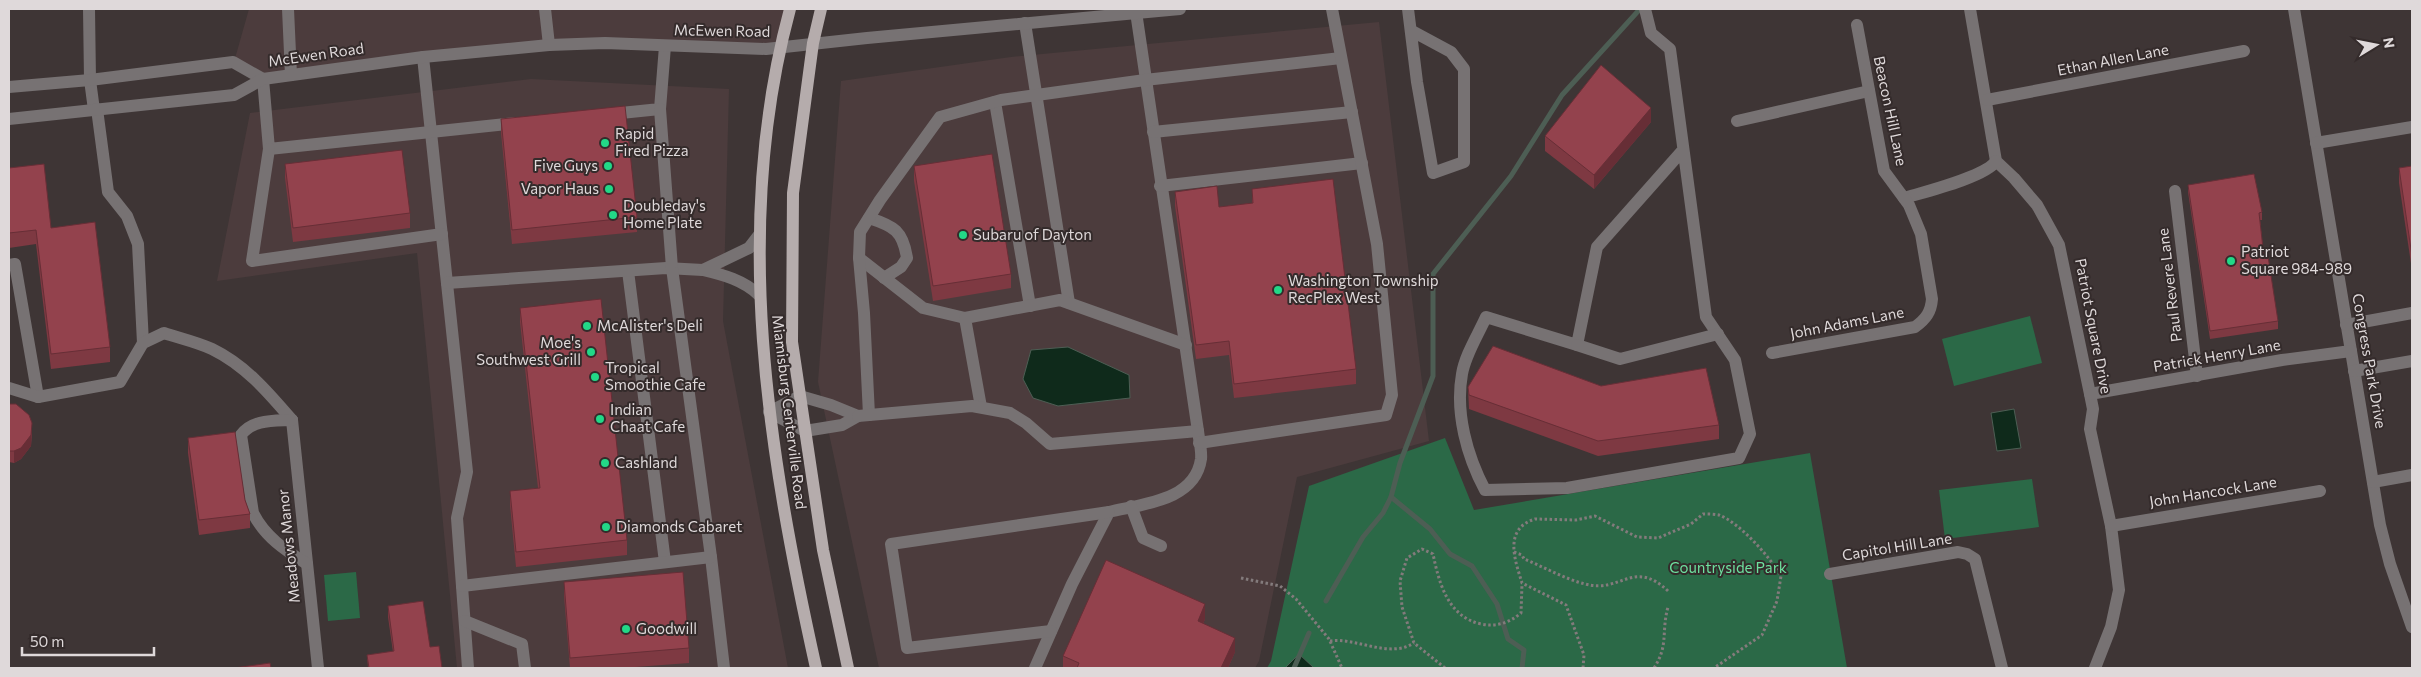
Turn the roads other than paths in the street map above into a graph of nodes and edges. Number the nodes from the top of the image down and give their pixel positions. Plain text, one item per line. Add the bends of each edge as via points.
1 (89, 9) edge
2 (288, 9) edge
3 (545, 9) edge
4 (790, 9) edge
5 (821, 9) edge
6 (1180, 9) edge
7 (1332, 9) edge
8 (1408, 9) edge
9 (1645, 9) edge
10 (1970, 9) edge
11 (2294, 9) edge
12 (1150, 10) edge
13 (1136, 12) junction
14 (1025, 23) junction
15 (1857, 25) dead end
16 (1412, 31) junction
17 (813, 43) junction
18 (549, 45) junction
19 (665, 46) junction
20 (780, 47) junction
21 (2244, 51) dead end
22 (423, 57) junction
23 (1341, 58) junction
24 (291, 75) junction
25 (263, 79) junction
26 (90, 80) junction
27 (1145, 80) junction
28 (9, 87) edge
29 (1869, 91) junction
30 (1036, 96) junction
31 (1987, 100) junction
32 (995, 102) junction
33 (660, 109) junction
34 (96, 110) junction
35 (1352, 112) junction
36 (600, 115) edge
37 (9, 119) edge
38 (531, 121) edge
39 (1737, 121) dead end
40 (2412, 127) edge
41 (432, 130) junction
42 (1153, 132) junction
43 (2316, 143) junction
44 (269, 150) junction
45 (1683, 150) junction
46 (1996, 161) junction
47 (1362, 162) junction
48 (1160, 186) junction
49 (2175, 191) dead end
50 (1904, 198) junction
51 (869, 218) junction
52 (442, 234) junction
53 (759, 235) junction
54 (859, 258) junction
55 (9, 265) edge
56 (672, 268) junction
57 (703, 270) junction
58 (628, 271) junction
59 (884, 278) junction
60 (447, 283) junction
61 (759, 296) junction
62 (1069, 303) junction
63 (1030, 306) junction
64 (2412, 313) edge
65 (965, 318) junction
66 (1926, 319) joint
67 (2346, 325) junction
68 (1718, 334) junction
69 (144, 343) junction
70 (1186, 345) junction
71 (1578, 345) junction
72 (2351, 351) junction
73 (1772, 354) dead end
74 (2412, 361) edge
75 (2354, 371) junction
76 (2197, 376) junction
77 (9, 388) edge
78 (2090, 394) junction
79 (800, 396) junction
80 (38, 397) junction
81 (981, 407) junction
82 (769, 412) junction
83 (863, 416) junction
84 (292, 420) junction
85 (805, 431) junction
86 (1198, 437) junction
87 (2412, 475) edge
88 (2373, 482) junction
89 (2320, 491) dead end
90 (1131, 506) junction
91 (1109, 512) junction
92 (2111, 526) junction
93 (1161, 546) dead end
94 (712, 557) junction
95 (665, 562) junction
96 (307, 564) junction
97 (1830, 574) dead end
98 (462, 586) junction
99 (464, 621) junction
100 (2412, 627) edge
101 (1051, 630) junction
102 (318, 668) edge
103 (468, 668) edge
104 (525, 668) edge
105 (724, 668) edge
106 (816, 668) edge
107 (848, 668) edge
108 (1035, 668) edge
109 (2002, 668) edge
110 (2095, 668) edge

1 - 26 street
2 - 24 street
3 - 18 street
4 - 20 main road, Miamisburg Centerville Road
5 - 17 main road, Miamisburg Centerville Road
6 - 12 street, McEwen Road
7 - 23 street
8 - 16 street
9 - 45 street via 1651,33 1670,49
10 - 31 street
11 - 43 street, Congress Park Drive
12 - 13 street, McEwen Road
13 - 14 street, McEwen Road
13 - 27 street
14 - 17 street, McEwen Road
14 - 30 street
15 - 29 street, Beacon Hill Lane
16 - 16 street via 1417,82 1433,174 1464,162 1464,69 1451,52
17 - 20 street, McEwen Road
17 - 79 main road, Miamisburg Centerville Road via 793,193 792,342
18 - 19 street, McEwen Road
18 - 22 street, McEwen Road
19 - 20 street, McEwen Road via 742,50
19 - 33 street
20 - 53 main road, Miamisburg Centerville Road via 766,129
21 - 31 street, Ethan Allen Lane
22 - 24 street, McEwen Road
22 - 41 street
23 - 27 street
23 - 35 street
24 - 25 street, McEwen Road
25 - 26 street, McEwen Road via 234,62
25 - 34 street, McEwen Road via 234,95
25 - 44 street
26 - 28 street, McEwen Road
26 - 34 street
27 - 30 street
27 - 42 street
29 - 39 street
29 - 50 street, Beacon Hill Lane via 1884,171
30 - 32 street
30 - 62 street
31 - 46 street
32 - 51 street via 940,117
32 - 63 street
33 - 36 street
33 - 56 street
34 - 37 street, McEwen Road
34 - 69 street via 108,192 127,216 138,244
35 - 42 street
35 - 47 street
38 - 41 street
40 - 43 street
41 - 44 street
41 - 52 street
42 - 48 street
43 - 67 street, Congress Park Drive
44 - 52 street via 252,261
45 - 68 street via 1706,317
45 - 71 street via 1598,247
46 - 50 street via 1992,167 1956,182
46 - 78 street, Patriot Square Drive via 2037,205 2059,245
47 - 48 street
47 - 86 street via 1378,244 1392,395 1386,415
48 - 70 street
49 - 76 street, Paul Revere Lane
50 - 66 street, Beacon Hill Lane via 1920,234 1932,299 1932,308
51 - 54 street via 860,232
51 - 59 street via 888,224 905,243 907,258 901,268
52 - 60 street
53 - 57 street via 748,248
53 - 61 main road, Miamisburg Centerville Road
54 - 59 street
54 - 83 street via 864,313
55 - 80 street via 15,264
56 - 57 street
56 - 58 street
56 - 94 street
57 - 61 street via 729,276
58 - 60 street
58 - 95 street
59 - 65 street via 923,308
60 - 98 street via 468,472 456,518
61 - 82 main road, Miamisburg Centerville Road
62 - 63 street via 1060,300
62 - 70 street
63 - 65 street
64 - 67 street
65 - 81 street
66 - 73 street, John Adams Lane via 1915,327
67 - 72 street, Congress Park Drive
68 - 71 street via 1620,359
68 - 71 street via 1736,360 1750,434 1739,458 1567,488 1485,490 1476,474 1460,418 1462,373 1486,317
69 - 80 street via 120,382
69 - 84 street via 164,333 211,348 261,383
70 - 86 street
72 - 75 street, Congress Park Drive
72 - 76 street, Patrick Henry Lane
74 - 75 street
75 - 88 street, Congress Park Drive
76 - 78 street, Patrick Henry Lane
77 - 80 street
78 - 92 street, Patriot Square Drive via 2093,409 2090,429
79 - 82 street
79 - 83 street
79 - 85 main road, Miamisburg Centerville Road
81 - 83 street
81 - 86 street via 1010,413 1050,444
82 - 85 street
82 - 106 main road, Miamisburg Centerville Road via 793,565
83 - 85 street via 842,425
84 - 96 street, Meadows Manor
84 - 96 street via 253,425 241,434 253,513 281,548
85 - 107 main road, Miamisburg Centerville Road via 823,550
86 - 90 street via 1201,458 1195,475 1184,490
87 - 88 street
88 - 100 street, Congress Park Drive via 2390,564
89 - 92 street, John Hancock Lane
90 - 91 street
90 - 93 street via 1143,538
91 - 101 street
91 - 101 street via 891,544 908,648
92 - 110 street, Patriot Square Drive via 2119,590 2111,628
94 - 95 street
94 - 105 street
95 - 98 street
96 - 102 street, Meadows Manor
97 - 109 street, Capitol Hill Lane via 1958,552 1967,554 1974,559
98 - 99 street
99 - 103 street
99 - 104 street via 522,644
101 - 108 street

